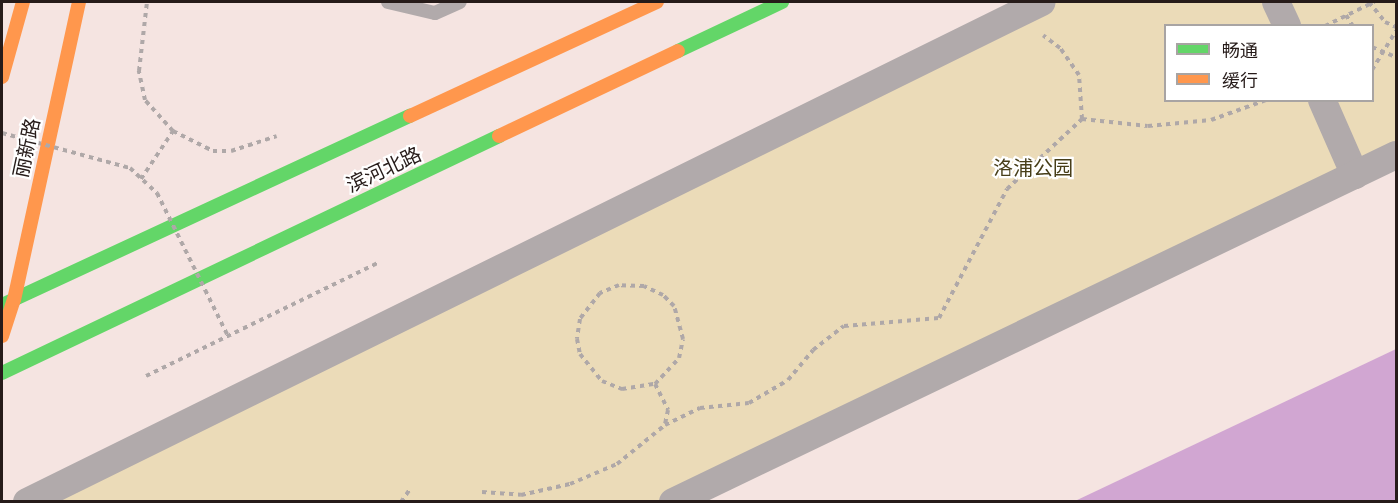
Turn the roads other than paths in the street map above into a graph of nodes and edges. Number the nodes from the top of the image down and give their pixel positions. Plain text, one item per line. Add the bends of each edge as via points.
1 (22, 2) edge
2 (79, 2) edge
3 (388, 2) edge
4 (460, 2) edge
5 (657, 2) edge
6 (782, 2) edge
7 (1042, 2) edge
8 (1276, 2) edge
9 (1286, 24) edge
10 (5, 82) edge
11 (1323, 102) edge
12 (1396, 156) edge
13 (1355, 175) junction
14 (8, 303) edge
15 (2, 336) edge
16 (2, 373) edge
17 (27, 501) edge
18 (673, 501) edge

1 - 10 main road
2 - 14 main road, 丽新路
3 - 4 lane via 435,13
5 - 14 main road, 滨河北路
6 - 16 main road, 滨河北路
7 - 17 street
8 - 9 street
11 - 13 street
12 - 13 street
13 - 18 street
14 - 15 main road, 丽新路

